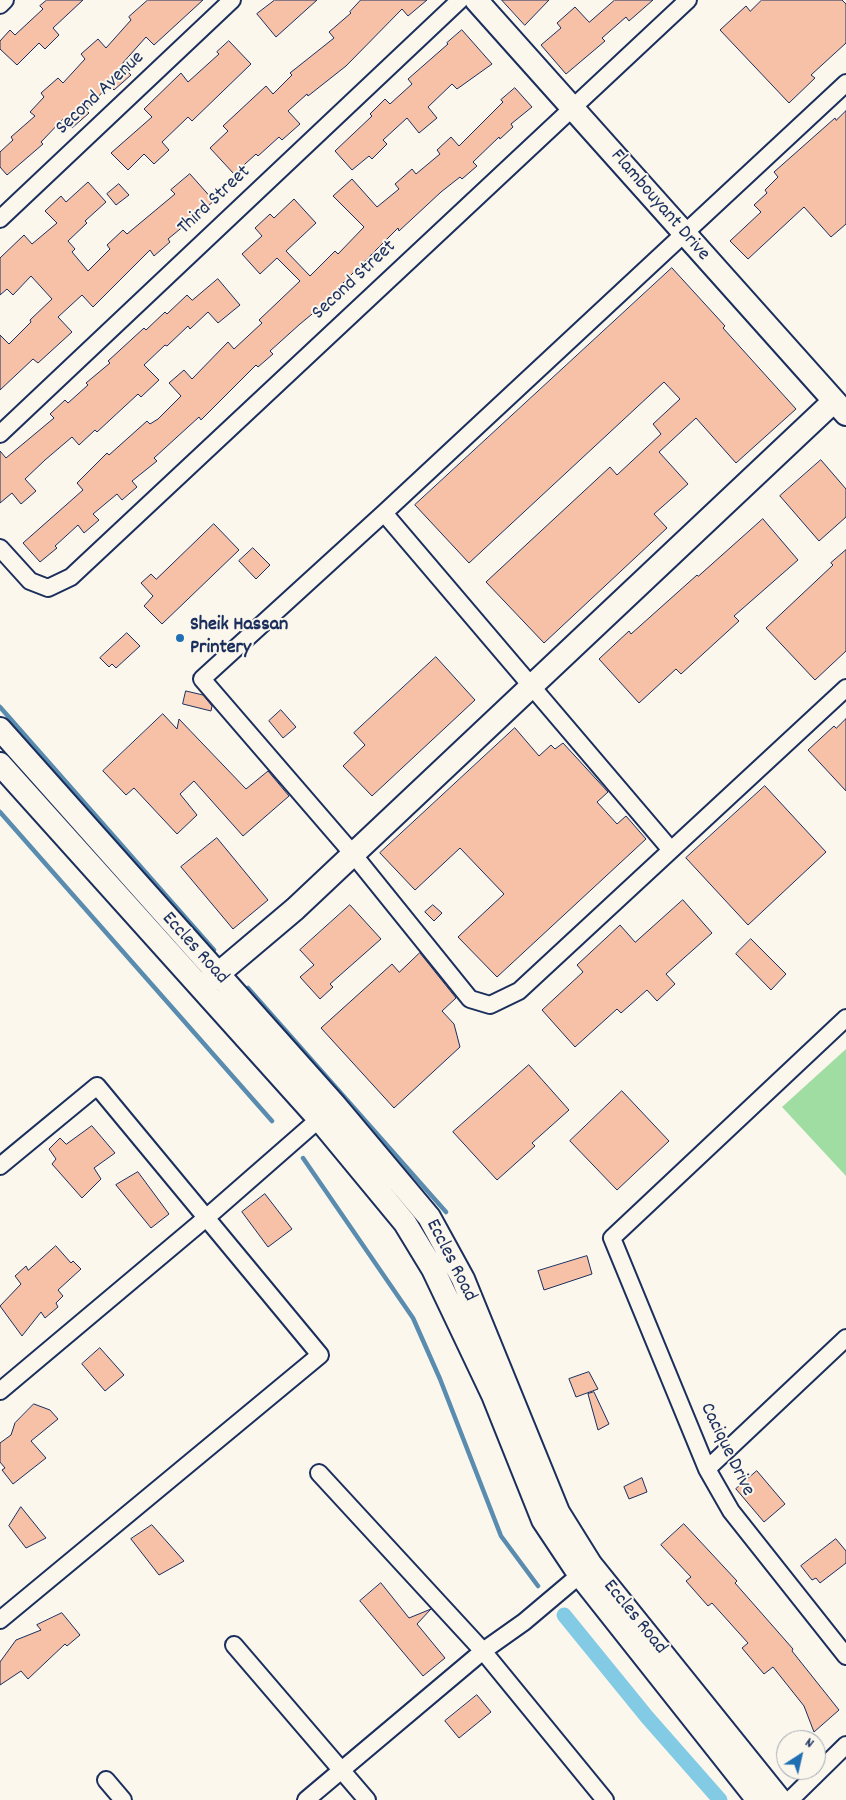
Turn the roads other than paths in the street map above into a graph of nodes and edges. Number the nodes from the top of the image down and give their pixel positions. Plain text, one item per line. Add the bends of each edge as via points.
1 (5, 0) edge
2 (232, 0) edge
3 (460, 0) edge
4 (476, 0) edge
5 (688, 0) edge
6 (0, 5) edge
7 (846, 83) edge
8 (571, 107) junction
9 (0, 219) edge
10 (683, 234) junction
11 (843, 409) edge
12 (0, 434) edge
13 (384, 513) junction
14 (0, 548) edge
15 (531, 686) junction
16 (846, 688) edge
17 (0, 729) edge
18 (0, 764) edge
19 (671, 850) junction
20 (353, 854) junction
21 (209, 982) junction
22 (846, 1018) edge
23 (327, 1112) junction
24 (0, 1166) edge
25 (206, 1218) junction
26 (846, 1338) edge
27 (0, 1391) edge
28 (707, 1469) junction
29 (320, 1473) dead end
30 (585, 1570) junction
31 (0, 1620) edge
32 (234, 1645) dead end
33 (483, 1651) junction
34 (846, 1656) edge
35 (846, 1745) edge
36 (342, 1770) junction
37 (106, 1780) dead end
38 (123, 1800) edge
39 (306, 1800) edge
40 (367, 1800) edge
41 (605, 1800) edge
42 (758, 1800) edge
43 (780, 1800) edge
44 (790, 1800) edge

1 - 6 street
2 - 9 street, Second Avenue
3 - 12 street, Third Street
4 - 8 street, Flambouyant Drive
5 - 8 street, Second Street
7 - 10 street
8 - 10 street, Flambouyant Drive
8 - 14 street, Second Street via 71,577 48,588 30,581
10 - 11 street, Flambouyant Drive
10 - 13 street
11 - 15 street
13 - 15 street
13 - 20 street via 202,679
15 - 19 street
15 - 20 street
16 - 19 street
17 - 21 street, Eccles Road
18 - 21 street, Eccles Road
19 - 20 street via 519,991 490,1005 470,999
20 - 21 street via 295,909
21 - 23 street, Eccles Road
22 - 28 street, Cacique Drive via 612,1238
23 - 25 street
23 - 30 street, Eccles Road via 405,1223 433,1269 493,1396 543,1520
24 - 25 street via 97,1086
25 - 27 street
25 - 31 street via 320,1355
26 - 28 street
28 - 34 street, Cacique Drive via 731,1511
29 - 33 street
30 - 33 street via 524,1622
30 - 42 street, Eccles Road
30 - 43 street, Eccles Road
32 - 36 street
33 - 36 street
33 - 41 street
35 - 44 street
36 - 39 street
36 - 40 street
37 - 38 street

